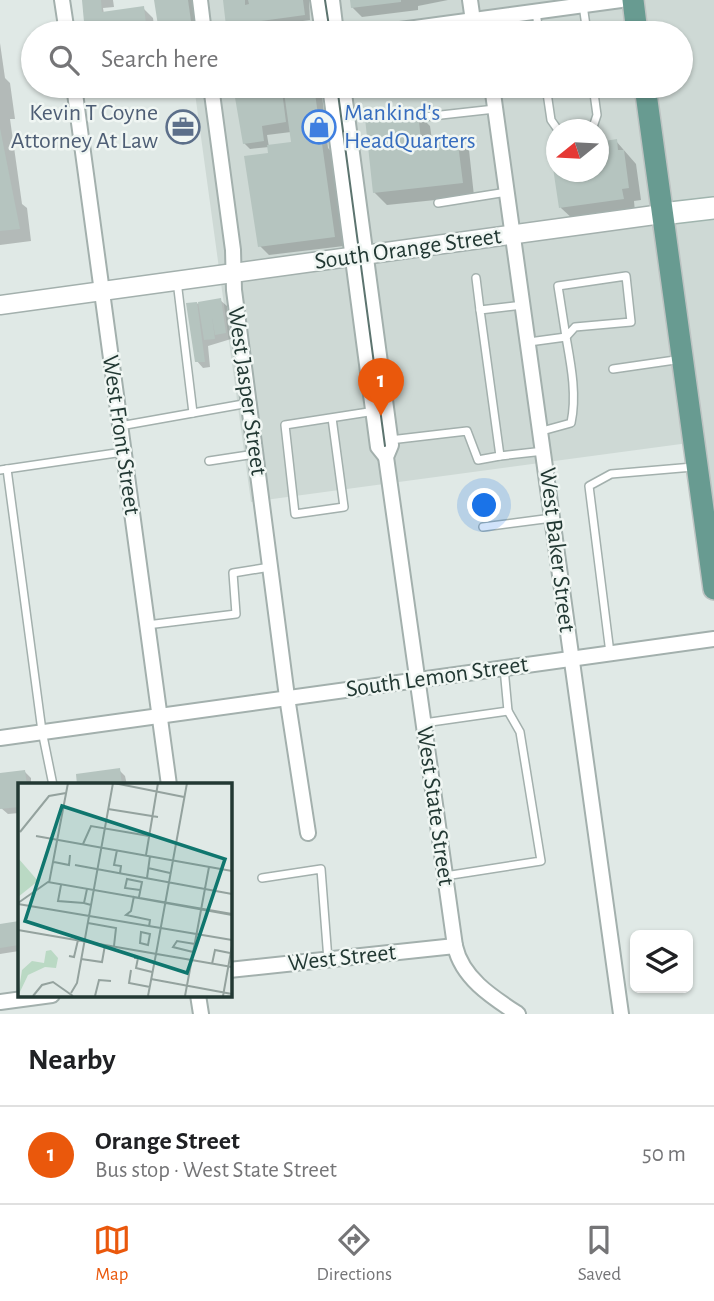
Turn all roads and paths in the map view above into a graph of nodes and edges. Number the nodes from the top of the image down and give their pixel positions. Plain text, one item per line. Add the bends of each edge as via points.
1 (62, 0) edge
2 (200, 0) edge
3 (318, 0) edge
4 (332, 0) edge
5 (470, 0) edge
6 (621, 0) edge
7 (633, 0) edge
8 (583, 5) junction
9 (536, 12) junction
10 (65, 21) edge
11 (203, 21) edge
12 (321, 21) edge
13 (335, 21) edge
14 (475, 21) edge
15 (501, 21) edge
16 (537, 21) edge
17 (585, 21) edge
18 (636, 21) edge
19 (76, 98) edge
20 (213, 98) edge
21 (332, 98) edge
22 (344, 98) edge
23 (494, 98) edge
24 (548, 98) edge
25 (595, 98) edge
26 (647, 98) edge
27 (495, 109) junction
28 (423, 117) dead end
29 (551, 119) edge
30 (596, 119) edge
31 (508, 192) junction
32 (438, 203) dead end
33 (714, 208) edge
34 (662, 214) junction
35 (514, 233) junction
36 (360, 257) junction
37 (231, 274) junction
38 (476, 278) dead end
39 (177, 280) junction
40 (102, 290) junction
41 (524, 304) junction
42 (0, 305) edge
43 (480, 310) junction
44 (566, 337) junction
45 (529, 342) junction
46 (682, 359) junction
47 (613, 369) dead end
48 (248, 403) junction
49 (380, 411) junction
50 (193, 413) junction
51 (332, 418) junction
52 (120, 426) junction
53 (541, 428) junction
54 (384, 441) junction
55 (544, 451) junction
56 (123, 452) junction
57 (255, 454) junction
58 (500, 456) junction
59 (209, 461) dead end
60 (697, 466) junction
61 (4, 469) edge
62 (709, 516) edge
63 (553, 518) junction
64 (482, 527) dead end
65 (270, 567) junction
66 (714, 589) edge
67 (147, 625) junction
68 (714, 639) edge
69 (610, 653) junction
70 (571, 658) junction
71 (504, 668) junction
72 (417, 679) junction
73 (287, 697) junction
74 (508, 710) junction
75 (159, 714) junction
76 (424, 723) junction
77 (42, 732) junction
78 (0, 737) edge
79 (53, 783) edge
80 (169, 783) edge
81 (308, 833) dead end
82 (445, 876) junction
83 (262, 878) dead end
84 (454, 946) junction
85 (328, 960) junction
86 (231, 970) edge
87 (45, 996) edge
88 (198, 996) edge
89 (0, 1002) edge
90 (201, 1014) edge
91 (518, 1014) edge
92 (621, 1014) edge

1 - 10 street
2 - 11 street
3 - 12 street
4 - 13 street
5 - 14 street
6 - 8 street
7 - 18 main road
8 - 9 street
8 - 17 lane
9 - 15 street
9 - 16 lane
19 - 40 street, West Front Street
20 - 37 street, West Jasper Street via 233,250
21 - 36 street, West State Street
22 - 36 street, West State Street
23 - 27 street, West Baker Street
24 - 29 lane
25 - 30 lane
26 - 34 main road
27 - 28 lane
27 - 31 street, West Baker Street
31 - 32 lane
31 - 35 street, West Baker Street
33 - 34 main road, South Orange Street
34 - 35 street, South Orange Street
34 - 46 main road
35 - 36 street, South Orange Street
35 - 41 street, West Baker Street
36 - 37 street, South Orange Street
36 - 49 street, West State Street
37 - 39 street, South Orange Street
37 - 48 street, West Jasper Street
38 - 43 lane
39 - 40 street, South Orange Street
39 - 50 lane
40 - 42 street, South Orange Street
40 - 52 street, West Front Street
41 - 43 lane
41 - 45 street, West Baker Street
43 - 58 lane
44 - 44 lane via 575,327 631,322 626,276 558,286
44 - 45 lane
44 - 53 lane via 575,405 572,423
45 - 53 street, West Baker Street
46 - 47 lane
46 - 60 main road
48 - 50 lane
48 - 57 street, West Jasper Street
49 - 51 lane
49 - 54 street, West State Street
50 - 52 lane
51 - 51 lane via 285,425 295,514 344,507
52 - 56 street, West Front Street
53 - 55 street, West Baker Street
54 - 58 lane via 467,431 478,460
54 - 72 street, West State Street
55 - 58 lane
55 - 63 street, West Baker Street
56 - 61 lane
56 - 67 street, West Front Street
57 - 59 lane
57 - 65 street, West Jasper Street
60 - 62 main road
60 - 69 lane via 611,474 589,486
61 - 77 lane
62 - 66 main road
63 - 64 lane
63 - 70 street, West Baker Street
65 - 67 lane via 233,573 236,614
65 - 73 street, West Jasper Street
67 - 75 street, West Front Street
68 - 69 street, South Lemon Street
69 - 70 street, South Lemon Street
70 - 71 street, South Lemon Street
70 - 92 street, West Baker Street
71 - 72 street, South Lemon Street
71 - 74 lane
72 - 73 street, South Lemon Street
72 - 76 street, West State Street
73 - 75 street, South Lemon Street
73 - 81 street, West Jasper Street
74 - 76 lane
74 - 82 lane via 520,732 541,861
75 - 77 street, South Lemon Street
75 - 80 street, West Front Street
76 - 82 street, West State Street
77 - 78 street, South Lemon Street
77 - 79 lane
82 - 84 street, West State Street
83 - 85 lane via 321,869
84 - 85 street, West Street
84 - 91 street via 471,978
85 - 86 street, West Street
87 - 89 street
88 - 90 street

